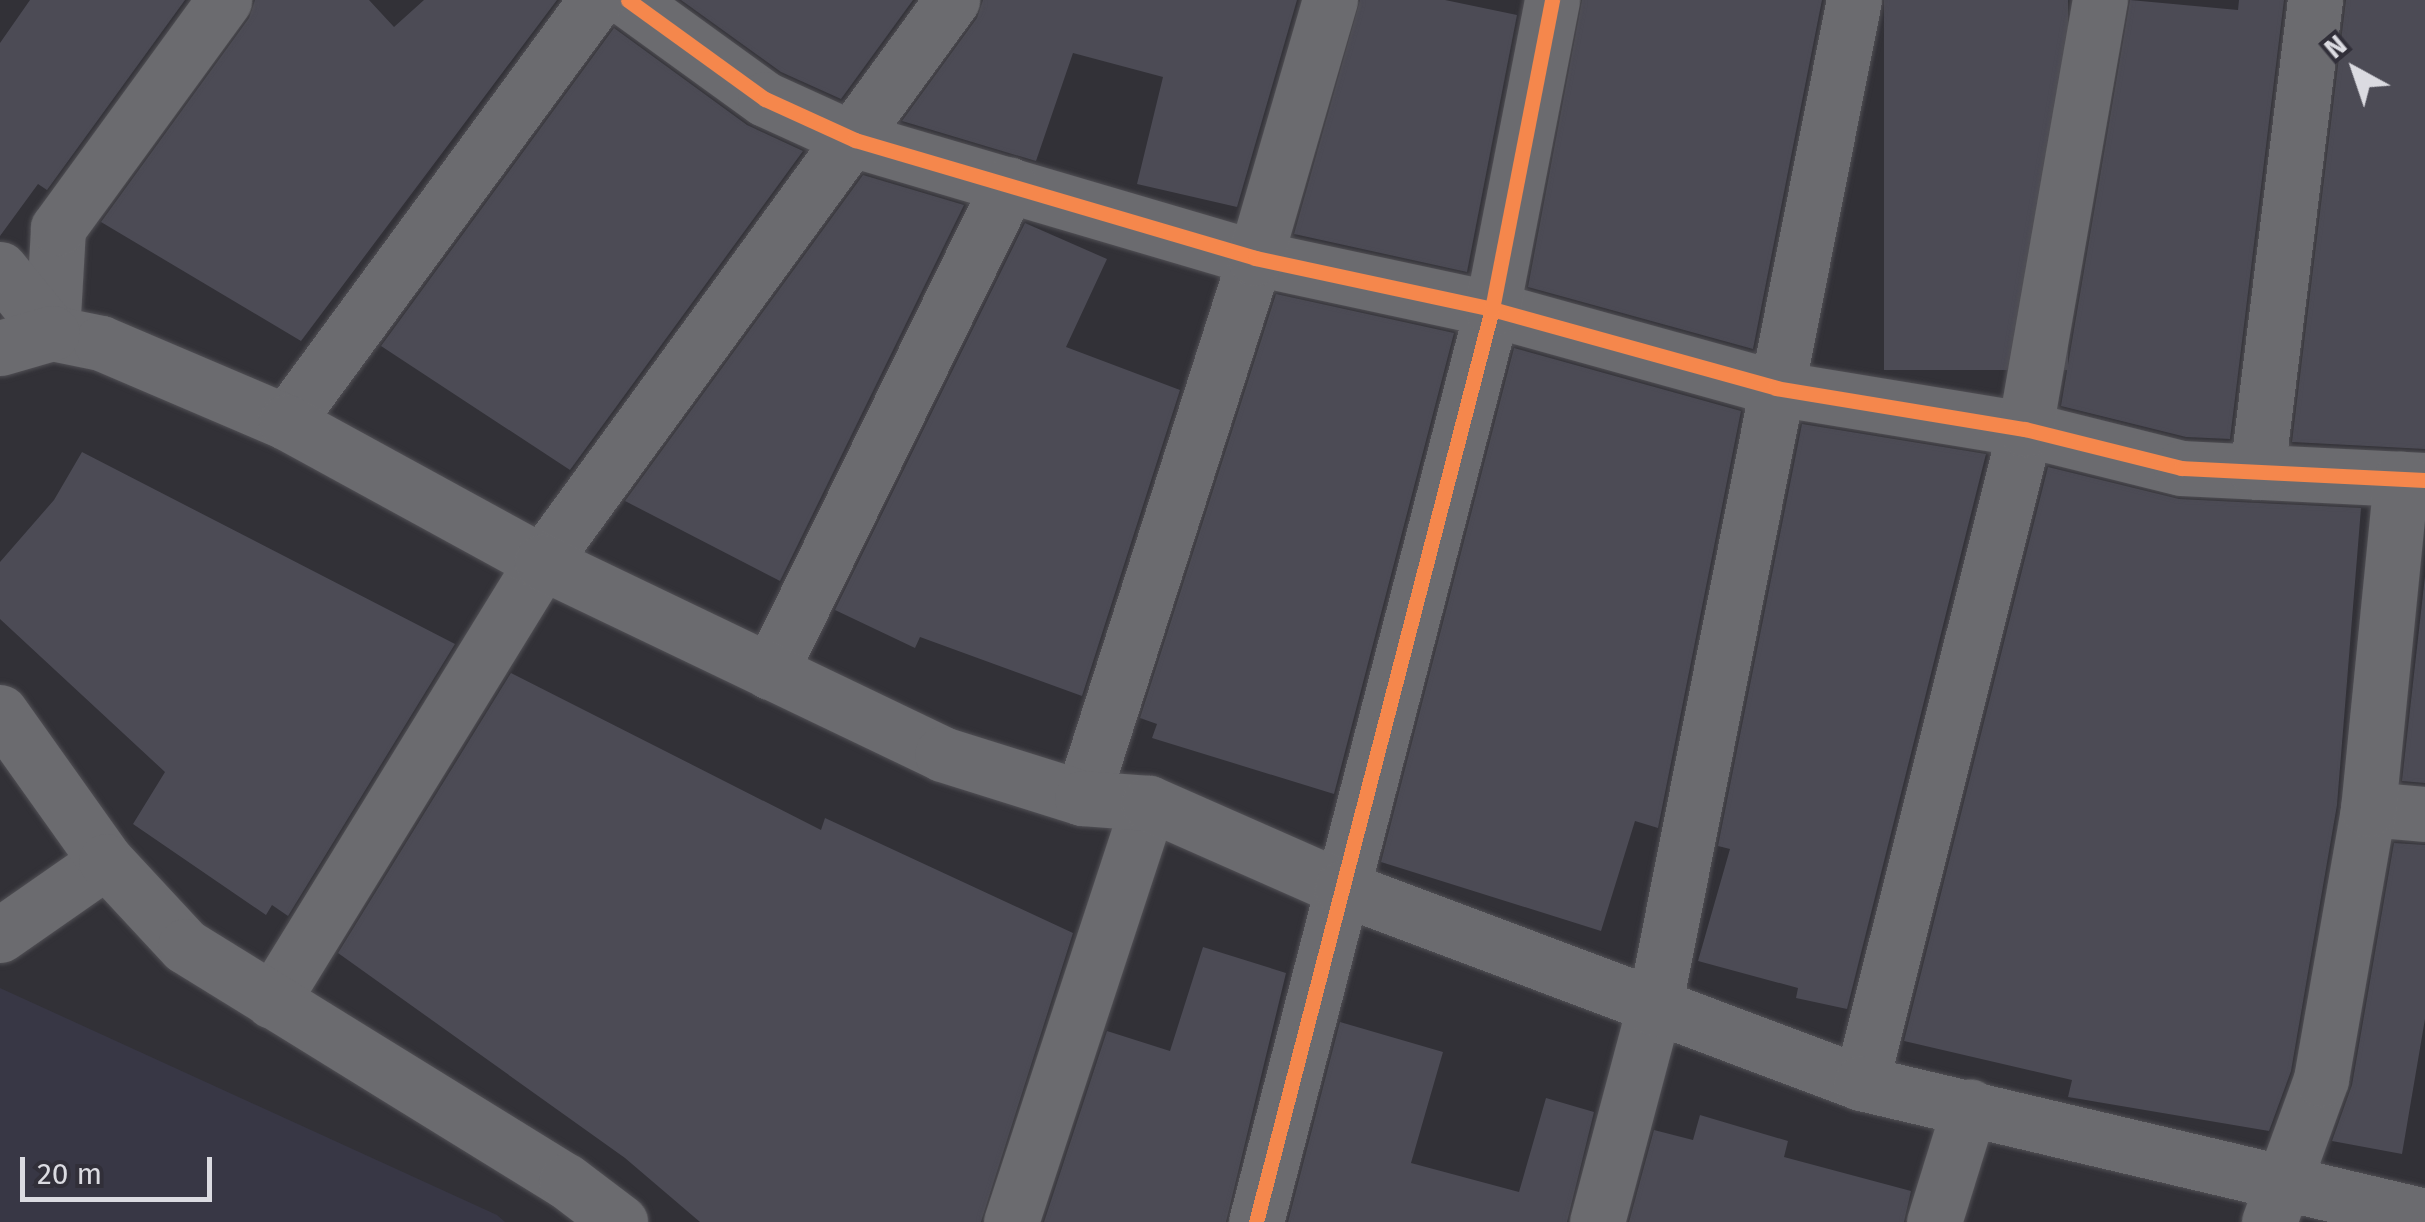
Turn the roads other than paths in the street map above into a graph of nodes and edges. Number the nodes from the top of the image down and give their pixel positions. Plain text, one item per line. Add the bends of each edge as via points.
1 (224, 0) edge
2 (596, 0) edge
3 (628, 0) edge
4 (952, 0) edge
5 (1330, 0) edge
6 (1552, 0) edge
7 (1854, 0) edge
8 (2100, 0) edge
9 (2316, 0) edge
10 (855, 140) junction
11 (1008, 184) junction
12 (1256, 258) junction
13 (0, 269) edge
14 (1492, 309) junction
15 (52, 333) junction
16 (0, 348) edge
17 (1776, 388) junction
18 (286, 422) junction
19 (2025, 428) junction
20 (2257, 472) junction
21 (2413, 480) edge
22 (542, 562) junction
23 (770, 672) junction
24 (0, 712) edge
25 (1082, 798) junction
26 (1149, 803) junction
27 (2368, 808) junction
28 (2425, 814) edge
29 (106, 861) junction
30 (1342, 888) junction
31 (0, 936) edge
32 (272, 1001) junction
33 (1654, 1008) junction
34 (1861, 1082) junction
35 (1970, 1106) junction
36 (2276, 1201) edge
37 (2425, 1216) edge
38 (620, 1222) edge
39 (1011, 1222) edge
40 (1256, 1222) edge
41 (1597, 1222) edge
42 (1934, 1222) edge

1 - 15 street via 58,228
2 - 18 street
3 - 10 street via 766,99
4 - 10 street
5 - 12 street
6 - 14 street
7 - 17 street
8 - 19 street
9 - 20 street
10 - 11 street
10 - 22 street
11 - 12 street
11 - 23 street
12 - 14 street
12 - 25 street
13 - 15 street
14 - 17 street
14 - 30 street
15 - 16 street
15 - 18 street via 101,343
17 - 19 street
17 - 33 street
18 - 22 street
19 - 20 street via 2180,468
19 - 34 street
20 - 21 street
21 - 27 street
22 - 23 street
22 - 32 street
23 - 25 street via 942,754
24 - 29 street
25 - 26 street
26 - 30 street
26 - 39 street
27 - 28 street
27 - 36 street via 2322,1079
29 - 31 street
29 - 32 street via 185,946
30 - 33 street
30 - 40 street
32 - 38 street
33 - 34 street
33 - 41 street
34 - 35 street
35 - 36 street
35 - 42 street
36 - 37 street

